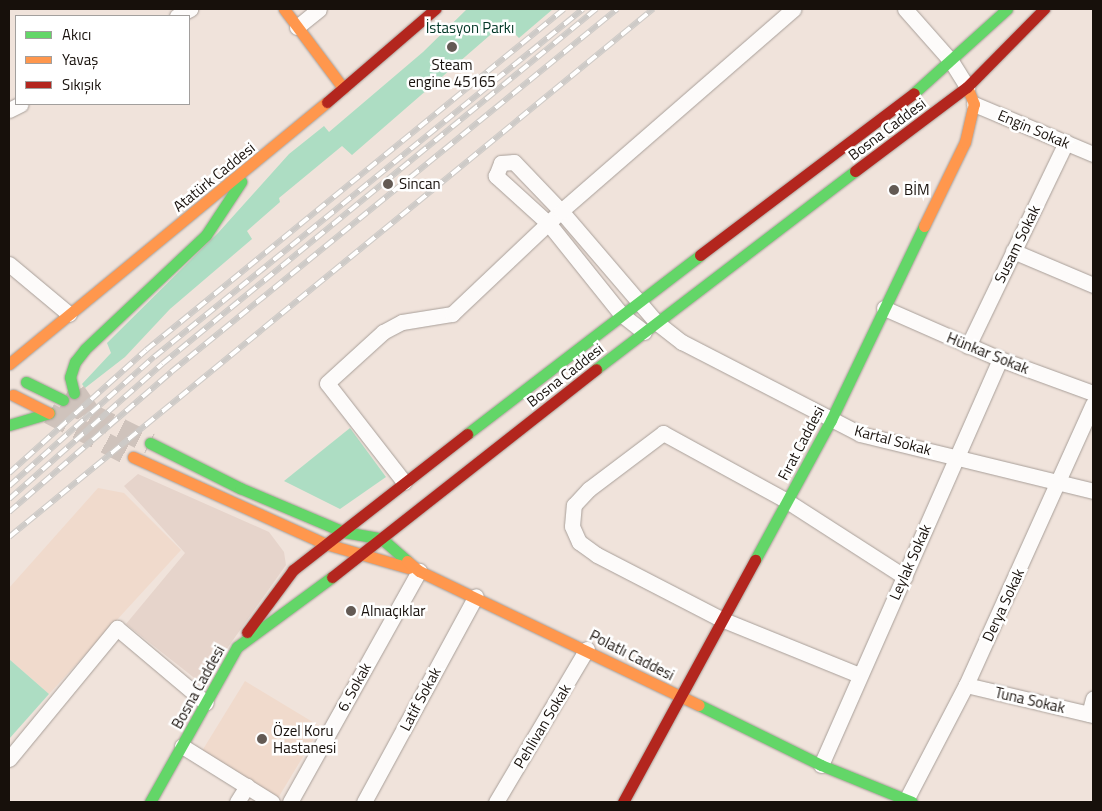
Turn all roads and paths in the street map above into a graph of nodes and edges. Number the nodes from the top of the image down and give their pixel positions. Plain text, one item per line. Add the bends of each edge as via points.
1 (190, 9) edge
2 (284, 9) edge
3 (319, 9) edge
4 (436, 9) edge
5 (792, 9) edge
6 (905, 9) edge
7 (1007, 9) edge
8 (1044, 9) edge
9 (179, 15) edge
10 (297, 28) junction
11 (952, 61) junction
12 (967, 86) junction
13 (343, 88) junction
14 (974, 104) junction
15 (1066, 142) junction
16 (1093, 154) edge
17 (248, 169) junction
18 (561, 211) junction
19 (549, 224) junction
20 (1013, 251) junction
21 (9, 264) edge
22 (1093, 285) edge
23 (640, 300) junction
24 (884, 308) junction
25 (69, 314) junction
26 (621, 314) junction
27 (656, 322) junction
28 (644, 332) junction
29 (968, 346) junction
30 (29, 348) junction
31 (9, 350) edge
32 (1000, 359) junction
33 (9, 364) edge
34 (26, 382) dead end
35 (74, 393) tunnel mouth
36 (1093, 393) edge
37 (13, 395) dead end
38 (63, 400) tunnel mouth
39 (1093, 404) edge
40 (831, 420) junction
41 (9, 425) edge
42 (150, 443) tunnel mouth
43 (133, 457) tunnel mouth
44 (956, 457) junction
45 (404, 482) junction
46 (1059, 482) junction
47 (1093, 491) edge
48 (787, 501) junction
49 (280, 524) junction
50 (344, 532) junction
51 (382, 539) junction
52 (326, 544) junction
53 (361, 553) junction
54 (293, 570) junction
55 (419, 571) junction
56 (905, 577) junction
57 (476, 596) junction
58 (721, 619) junction
59 (237, 647) junction
60 (587, 649) junction
61 (859, 675) junction
62 (966, 684) junction
63 (680, 696) junction
64 (206, 703) junction
65 (1092, 710) edge
66 (182, 746) junction
67 (9, 759) edge
68 (821, 765) junction
69 (247, 786) junction
70 (908, 801) edge
71 (150, 802) edge
72 (238, 802) edge
73 (272, 802) edge
74 (290, 802) edge
75 (364, 802) edge
76 (496, 802) edge
77 (623, 802) edge

1 - 9 street
2 - 10 street
3 - 10 street
4 - 13 street, Atatürk Caddesi
5 - 18 street
6 - 11 street
7 - 11 street, Bosna Caddesi
8 - 12 street, Bosna Caddesi
10 - 13 street
11 - 12 street
11 - 23 street, Bosna Caddesi
12 - 14 street
12 - 27 street, Bosna Caddesi
13 - 17 street, Atatürk Caddesi
14 - 15 street, Engin Sokak
14 - 24 street, Fırat Caddesi via 965,142
15 - 16 street, Engin Sokak
15 - 20 street, Susam Sokak
17 - 25 street, Atatürk Caddesi
17 - 35 street via 206,235 74,362 70,377
18 - 19 street
18 - 19 street, Kartal Sokak via 514,162 502,163 496,176
18 - 23 street, Kartal Sokak
19 - 26 street
19 - 45 street via 452,314 402,322 383,332 327,383
20 - 22 street
20 - 29 street, Susam Sokak
21 - 25 street
23 - 26 street, Bosna Caddesi
23 - 27 street, Kartal Sokak
24 - 29 street, Hünkar Sokak
24 - 40 street, Fırat Caddesi
25 - 30 street, Atatürk Caddesi
26 - 28 street
26 - 45 street, Bosna Caddesi
27 - 28 street, Bosna Caddesi
27 - 40 street, Kartal Sokak via 682,342
28 - 51 street, Bosna Caddesi
29 - 32 street, Hünkar Sokak
30 - 31 street
30 - 33 street, Atatürk Caddesi
32 - 36 street, Hünkar Sokak
32 - 44 street, Leylak Sokak
34 - 38 street
37 - 41 street via 49,413
39 - 46 street, Derya Sokak
40 - 44 street, Kartal Sokak via 860,434
40 - 48 street, Fırat Caddesi
42 - 50 street via 240,488
43 - 49 street
44 - 46 street, Kartal Sokak
44 - 56 street, Leylak Sokak
45 - 50 street, Bosna Caddesi
46 - 47 street, Kartal Sokak
46 - 62 street, Derya Sokak
48 - 56 street
48 - 58 street, Fırat Caddesi
48 - 58 street via 663,433 589,489 574,505 572,526 579,542
49 - 52 street
49 - 54 street via 293,548
50 - 51 street
50 - 52 street, Bosna Caddesi
51 - 53 street, Bosna Caddesi
51 - 55 street, Polatlı Caddesi
52 - 53 street
52 - 54 street, Bosna Caddesi
53 - 55 street
53 - 59 street, Bosna Caddesi
54 - 59 street, Bosna Caddesi
55 - 57 street, Polatlı Caddesi
55 - 74 street, 6. Sokak
56 - 61 street, Leylak Sokak
57 - 60 street, Polatlı Caddesi
57 - 75 street, Latif Sokak
58 - 61 street
58 - 63 street, Fırat Caddesi
59 - 64 street, Bosna Caddesi
60 - 63 street, Polatlı Caddesi
60 - 76 street, Pehlivan Sokak
61 - 68 street, Leylak Sokak
62 - 65 street, Tuna Sokak
62 - 70 street, Derya Sokak
63 - 68 street, Polatlı Caddesi
63 - 77 street, Fırat Caddesi
64 - 66 street, Bosna Caddesi
64 - 67 street via 117,628
66 - 69 street
66 - 71 street, Bosna Caddesi
68 - 70 street, Polatlı Caddesi
69 - 72 street
69 - 73 street

